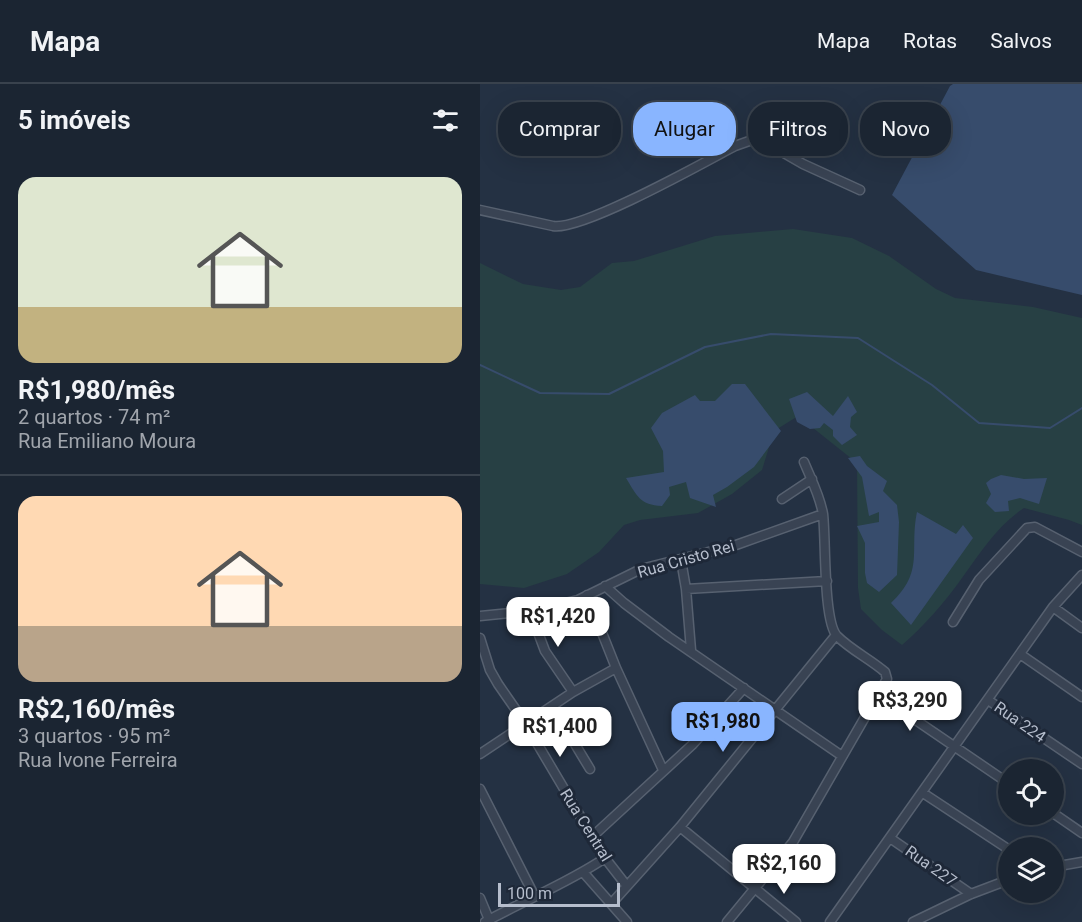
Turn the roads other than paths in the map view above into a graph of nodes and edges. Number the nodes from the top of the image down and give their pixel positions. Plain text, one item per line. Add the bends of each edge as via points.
1 (860, 190) dead end
2 (480, 210) edge
3 (804, 462) dead end
4 (812, 479) junction
5 (782, 499) dead end
6 (823, 514) junction
7 (1082, 552) edge
8 (681, 560) junction
9 (1082, 575) edge
10 (827, 581) junction
11 (605, 586) junction
12 (686, 589) junction
13 (587, 595) junction
14 (1053, 607) junction
15 (530, 611) junction
16 (480, 616) edge
17 (953, 622) dead end
18 (1082, 628) edge
19 (836, 635) junction
20 (480, 638) edge
21 (691, 650) junction
22 (1020, 654) junction
23 (616, 668) junction
24 (744, 688) junction
25 (573, 692) junction
26 (879, 695) junction
27 (1082, 697) edge
28 (988, 700) junction
29 (552, 706) junction
30 (776, 709) junction
31 (525, 723) junction
32 (955, 747) junction
33 (480, 754) edge
34 (842, 756) junction
35 (1082, 764) edge
36 (590, 769) dead end
37 (663, 770) junction
38 (998, 776) edge
39 (480, 789) edge
40 (923, 793) junction
41 (1064, 821) edge
42 (680, 827) junction
43 (1082, 833) edge
44 (593, 836) junction
45 (890, 838) junction
46 (998, 842) edge
47 (605, 858) junction
48 (1082, 862) edge
49 (1064, 865) edge
50 (583, 872) junction
51 (998, 884) edge
52 (626, 885) junction
53 (756, 888) junction
54 (971, 894) junction
55 (534, 896) junction
56 (480, 898) edge
57 (611, 904) junction
58 (488, 921) edge
59 (627, 922) edge
60 (728, 922) edge
61 (796, 922) edge
62 (830, 922) edge
63 (913, 922) edge

1 - 2 street via 756,140 735,146 602,213 564,226
3 - 4 street
4 - 5 street
4 - 6 street
6 - 8 street, Rua Cristo Rei
6 - 10 street
7 - 17 street via 1035,528 1027,528 980,580
8 - 11 street, Rua Cristo Rei via 641,569
8 - 12 street
9 - 14 street
10 - 12 street
10 - 19 street via 830,618
11 - 13 street, Rua Cristo Rei
11 - 21 street
12 - 21 street
13 - 15 street, Rua Cristo Rei
13 - 23 street
14 - 18 street
14 - 22 street
15 - 16 street, Rua Cristo Rei
15 - 25 street via 545,651
19 - 26 street via 887,674
19 - 30 street
20 - 31 street, Rua Central via 490,670
21 - 24 street
22 - 27 street
22 - 28 street
23 - 25 street
23 - 37 street
24 - 30 street
24 - 37 street via 692,745
25 - 29 street
26 - 32 street
26 - 34 street
28 - 32 street
28 - 35 street, Rua 224
29 - 31 street
29 - 36 street
30 - 34 street
30 - 42 street
31 - 33 street
31 - 44 street, Rua Central
32 - 38 street
32 - 40 street
34 - 53 street via 793,842
37 - 44 street
39 - 55 street
40 - 45 street
40 - 46 street
41 - 43 street
42 - 52 street
42 - 53 street
44 - 47 street, Rua Central
45 - 54 street, Rua 227
45 - 62 street
47 - 50 street
47 - 52 street, Rua Central
48 - 49 street
50 - 55 street
50 - 57 street
51 - 54 street
52 - 57 street
53 - 60 street
53 - 61 street
54 - 63 street
55 - 58 street
56 - 58 street
57 - 59 street

